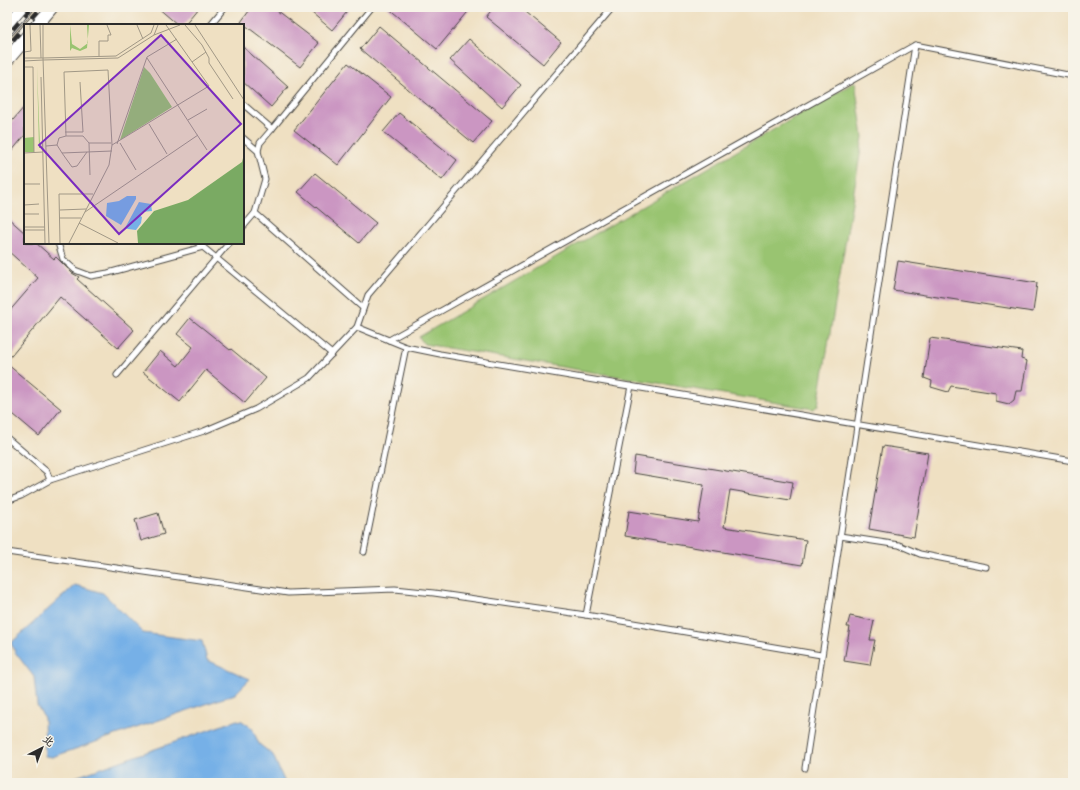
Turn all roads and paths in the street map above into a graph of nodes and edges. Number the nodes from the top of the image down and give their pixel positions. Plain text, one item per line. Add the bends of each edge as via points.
1 (26, 7) edge
2 (50, 7) edge
3 (225, 7) edge
4 (372, 7) edge
5 (614, 7) edge
6 (36, 24) edge
7 (211, 24) edge
8 (7, 29) edge
9 (24, 38) edge
10 (916, 45) junction
11 (7, 58) edge
12 (1073, 76) edge
13 (244, 105) edge
14 (272, 129) junction
15 (244, 139) edge
16 (258, 151) junction
17 (255, 213) junction
18 (244, 226) edge
19 (58, 244) edge
20 (228, 244) edge
21 (200, 245) edge
22 (216, 258) junction
23 (363, 308) junction
24 (357, 327) junction
25 (388, 340) junction
26 (406, 347) junction
27 (332, 354) junction
28 (117, 375) dead end
29 (631, 386) junction
30 (857, 425) junction
31 (7, 438) edge
32 (1073, 461) edge
33 (50, 480) junction
34 (7, 501) edge
35 (840, 536) junction
36 (7, 552) edge
37 (364, 552) dead end
38 (986, 567) dead end
39 (586, 615) junction
40 (821, 655) junction
41 (805, 768) dead end

1 - 8 main road
2 - 6 main road
3 - 7 lane
4 - 14 lane
5 - 23 lane via 368,295
9 - 11 main road
10 - 12 lane
10 - 25 lane
10 - 30 lane
13 - 14 lane
14 - 16 lane via 260,143
15 - 16 lane
16 - 17 lane via 265,178
17 - 18 lane
17 - 23 lane
19 - 21 lane via 63,259 75,270 92,276
20 - 22 lane
21 - 22 lane
22 - 27 lane
22 - 28 lane
23 - 24 lane
24 - 25 lane
24 - 27 lane
25 - 26 lane
26 - 29 lane
26 - 37 lane
27 - 33 lane via 310,378 256,409 204,431
29 - 30 lane
29 - 39 lane
30 - 32 lane
30 - 35 lane
31 - 33 lane via 47,472
33 - 34 lane
35 - 38 lane via 899,545 920,554
35 - 40 lane
36 - 39 lane via 288,593 395,589
39 - 40 lane
40 - 41 lane

